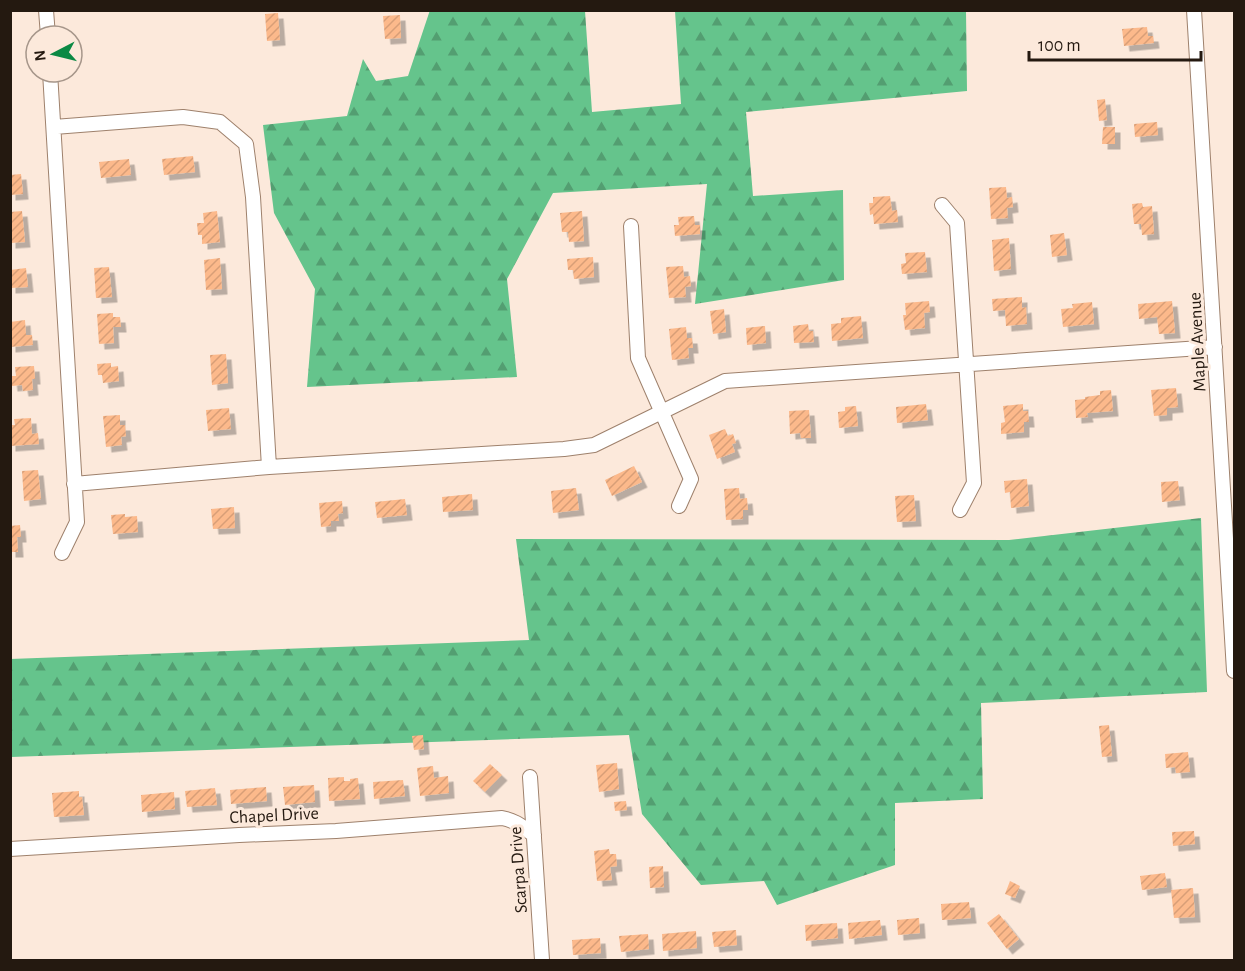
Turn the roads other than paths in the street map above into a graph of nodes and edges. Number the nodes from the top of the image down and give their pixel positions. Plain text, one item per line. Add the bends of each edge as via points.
1 (1194, 10) edge
2 (51, 84) edge
3 (54, 127) junction
4 (942, 205) dead end
5 (631, 226) dead end
6 (1215, 347) junction
7 (967, 364) junction
8 (661, 412) junction
9 (268, 467) junction
10 (74, 484) junction
11 (679, 506) dead end
12 (960, 510) dead end
13 (62, 553) dead end
14 (1234, 671) edge
15 (530, 777) dead end
16 (534, 835) junction
17 (10, 849) edge
18 (542, 960) edge

1 - 6 street, Maple Avenue
2 - 3 street
3 - 9 street via 183,117 220,122 246,144 253,197
3 - 10 street
4 - 7 street via 957,223
5 - 8 street via 638,358
6 - 7 street
6 - 14 street, Maple Avenue
7 - 8 street via 725,381
7 - 12 street via 974,483
8 - 9 street via 594,445
8 - 11 street via 691,479
9 - 10 street
10 - 13 street via 77,522
15 - 16 street, Scarpa Drive
16 - 17 street, Chapel Drive via 520,824 502,819
16 - 18 street, Scarpa Drive

